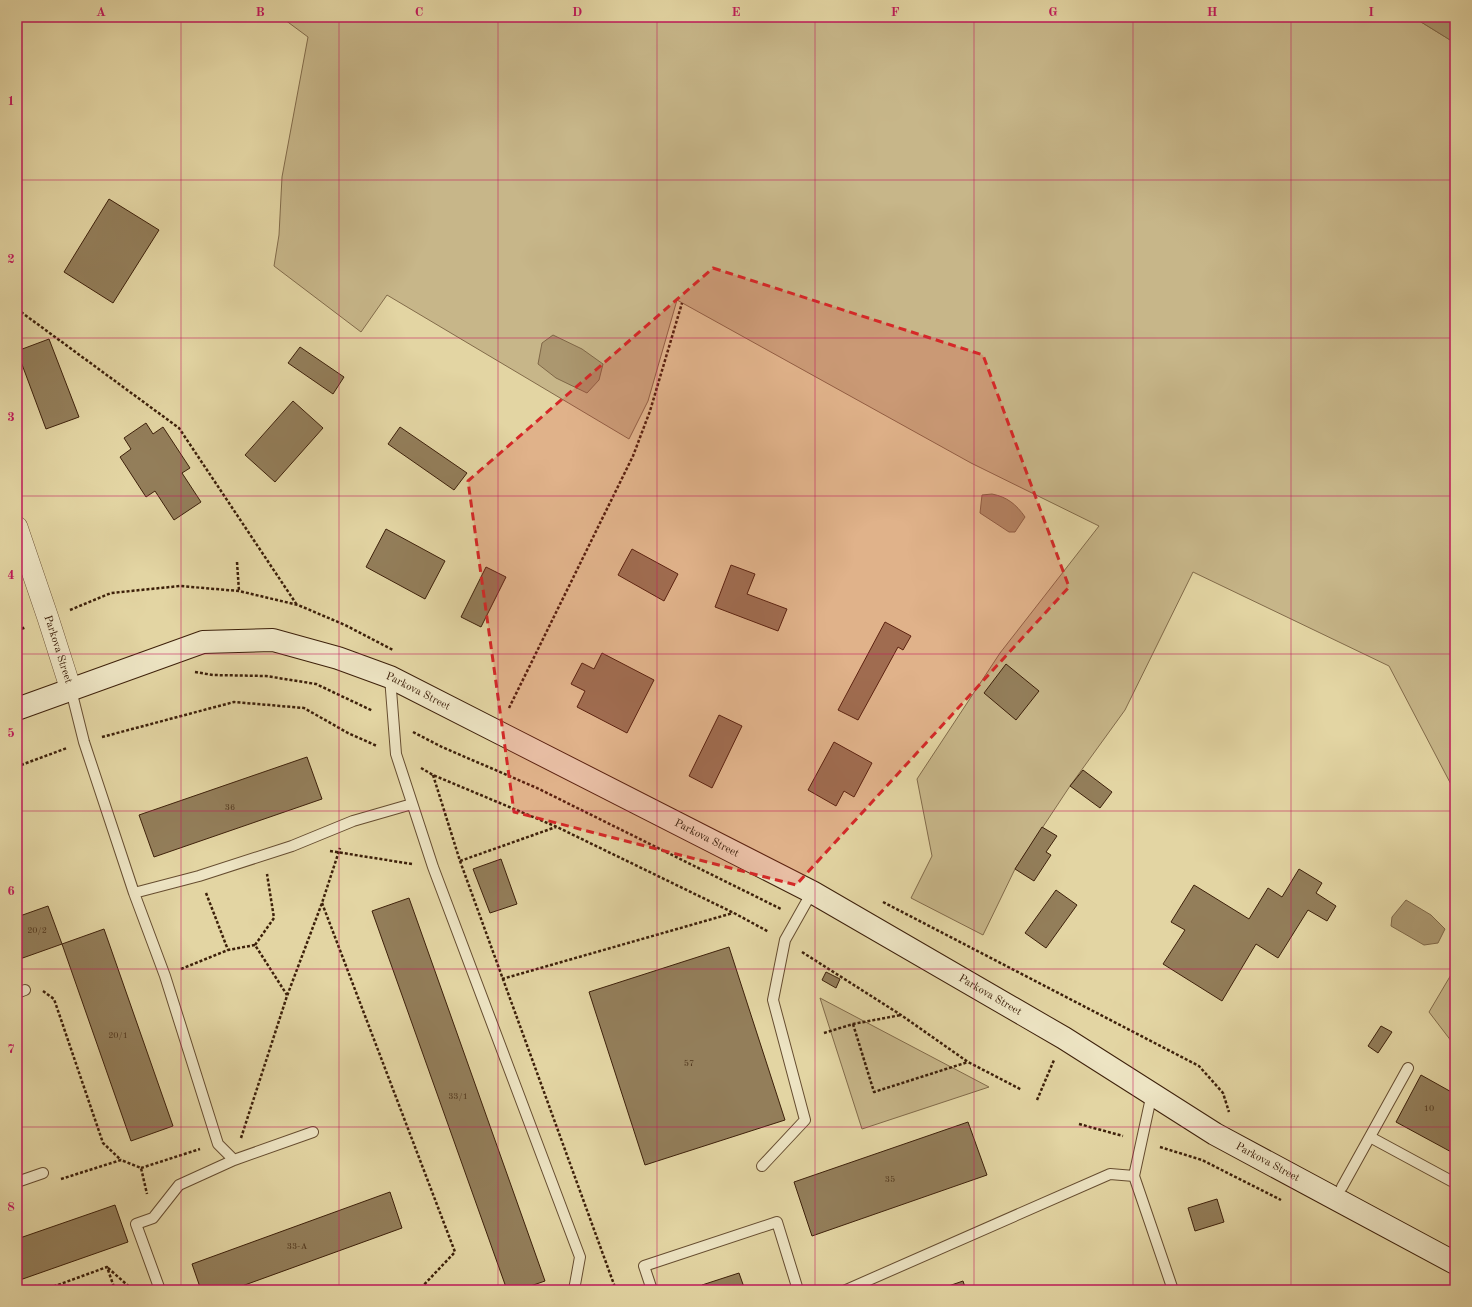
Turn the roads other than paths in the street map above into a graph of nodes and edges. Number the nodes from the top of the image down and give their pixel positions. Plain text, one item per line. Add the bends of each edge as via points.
1 (17, 527) edge
2 (390, 676) junction
3 (71, 690) junction
4 (17, 709) edge
5 (412, 804) junction
6 (812, 892) junction
7 (134, 893) junction
8 (1408, 1068) dead end
9 (1152, 1093) junction
10 (313, 1132) dead end
11 (1370, 1137) junction
12 (234, 1160) junction
13 (762, 1166) dead end
14 (42, 1173) dead end
15 (1134, 1176) junction
16 (17, 1182) edge
17 (1455, 1183) edge
18 (1342, 1186) dead end
19 (1455, 1263) edge
20 (160, 1290) edge
21 (574, 1290) edge
22 (652, 1290) edge
23 (798, 1290) edge
24 (846, 1290) edge
25 (1173, 1290) edge

1 - 3 street, Parkova Street
2 - 3 street, Parkova Street via 273,640 203,642
2 - 5 lane via 396,754
2 - 6 street, Parkova Street
3 - 4 street
3 - 7 lane via 84,742
5 - 7 lane via 353,821 292,846 199,876
5 - 21 lane via 433,867 580,1257
6 - 9 street, Parkova Street via 1064,1038
6 - 13 lane via 785,940 773,1000 805,1120
7 - 12 lane via 165,976 218,1144
8 - 11 lane
9 - 15 lane
9 - 19 street, Parkova Street via 1215,1134
10 - 12 lane
11 - 17 lane
11 - 18 lane
12 - 20 lane via 179,1185 153,1218 136,1224
14 - 16 lane
15 - 24 lane via 1110,1174
15 - 25 lane
22 - 23 lane via 644,1266 777,1222

